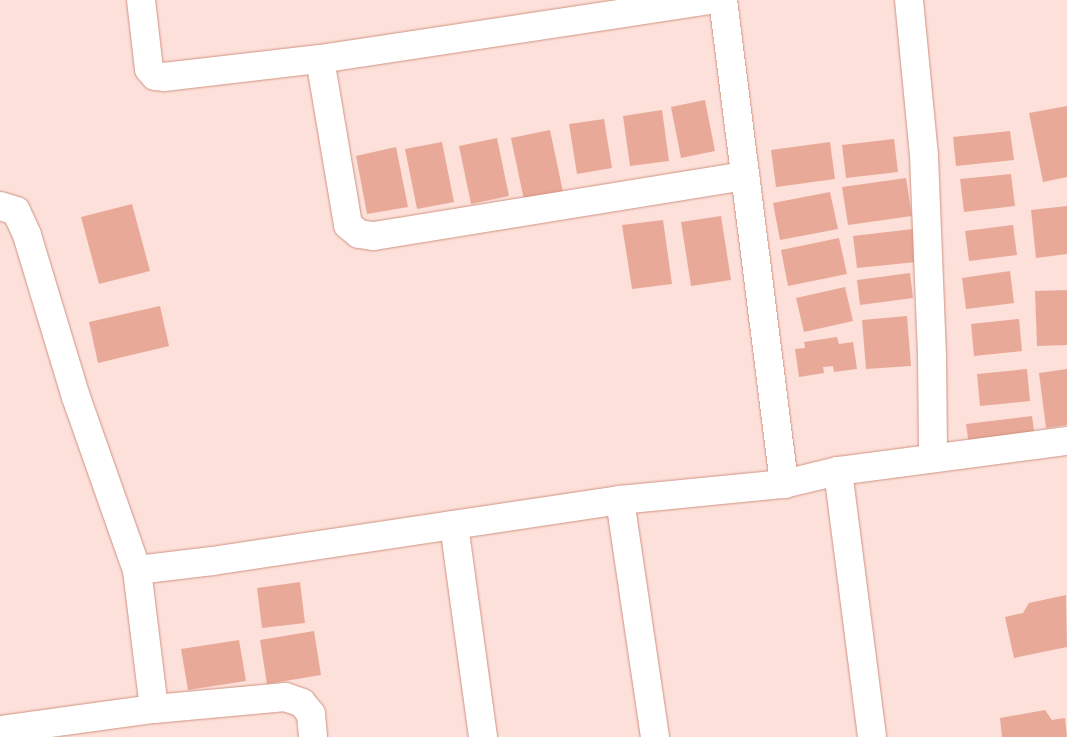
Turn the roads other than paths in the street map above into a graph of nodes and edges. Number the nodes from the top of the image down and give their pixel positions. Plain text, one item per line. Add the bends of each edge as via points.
1 (141, 0) edge
2 (709, 0) edge
3 (723, 0) edge
4 (909, 0) edge
5 (320, 59) junction
6 (746, 176) junction
7 (0, 206) edge
8 (1067, 441) edge
9 (933, 458) junction
10 (838, 471) junction
11 (784, 484) junction
12 (620, 500) junction
13 (454, 525) junction
14 (137, 570) junction
15 (154, 709) junction
16 (0, 730) edge
17 (313, 737) edge
18 (483, 737) edge
19 (655, 737) edge
20 (872, 737) edge

1 - 5 street via 149,69 155,76
2 - 5 street
3 - 6 street
4 - 9 street via 924,156
5 - 6 street via 348,225 359,234 374,236
6 - 11 street
7 - 14 street via 16,211 28,235 76,397
8 - 9 street
9 - 10 street
10 - 11 street
10 - 20 street
11 - 12 street
12 - 13 street
12 - 19 street
13 - 14 street
13 - 18 street
14 - 15 street
15 - 16 street
15 - 17 street via 285,697 302,703 311,714

